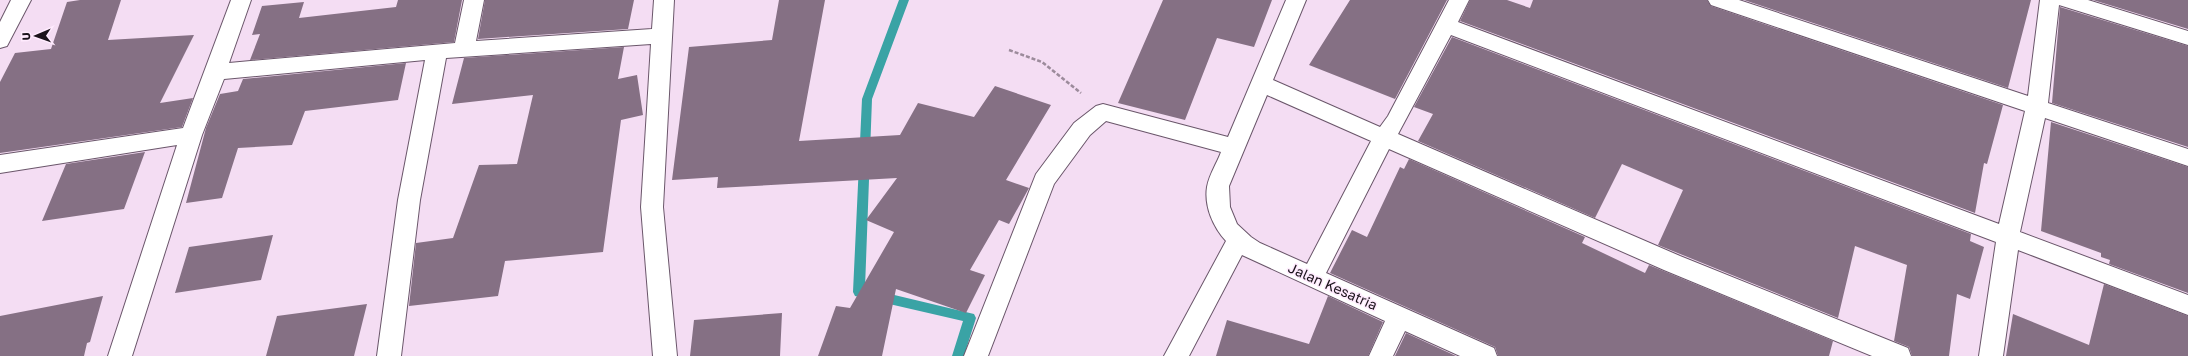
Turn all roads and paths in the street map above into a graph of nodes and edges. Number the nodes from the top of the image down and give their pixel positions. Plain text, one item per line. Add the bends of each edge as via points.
1 (241, 0) edge
2 (474, 0) edge
3 (664, 0) edge
4 (1296, 0) edge
5 (1459, 0) edge
6 (1718, 0) edge
7 (2050, 0) edge
8 (2066, 0) edge
9 (12, 8) edge
10 (1446, 25) junction
11 (662, 36) junction
12 (2188, 38) edge
13 (0, 41) edge
14 (464, 49) junction
15 (1009, 50) dead end
16 (437, 51) junction
17 (216, 72) junction
18 (1261, 84) junction
19 (2037, 106) junction
20 (1103, 112) junction
21 (191, 135) junction
22 (1383, 139) junction
23 (1234, 147) junction
24 (2188, 158) edge
25 (0, 164) edge
26 (2008, 237) junction
27 (1238, 240) junction
28 (1313, 276) junction
29 (2188, 305) edge
30 (1399, 316) junction
31 (120, 356) edge
32 (389, 356) edge
33 (665, 356) edge
34 (976, 356) edge
35 (1176, 356) edge
36 (1381, 356) edge
37 (1485, 356) edge
38 (1899, 356) edge
39 (1991, 356) edge

1 - 17 street
2 - 14 street
3 - 11 street
4 - 18 street
5 - 10 street
6 - 19 street
7 - 19 street
8 - 12 street
9 - 13 street
10 - 22 street via 1396,121
10 - 26 street
11 - 14 street
11 - 33 street via 652,207
14 - 16 street
15 - 20 path via 1042,62
16 - 17 street
16 - 32 street via 409,200
17 - 21 street
18 - 22 street
18 - 23 street
19 - 24 street
19 - 26 street
20 - 23 street
20 - 34 street via 1082,128 1044,180
21 - 25 street
21 - 31 street
22 - 28 street
22 - 38 street via 1672,263
23 - 27 street, Jalan Kesatria via 1218,186 1217,201 1226,228
26 - 29 street
26 - 39 street
27 - 28 street, Jalan Kesatria via 1252,250
27 - 35 street
28 - 30 street, Jalan Kesatria
30 - 36 street
30 - 37 street, Jalan Kesatria

